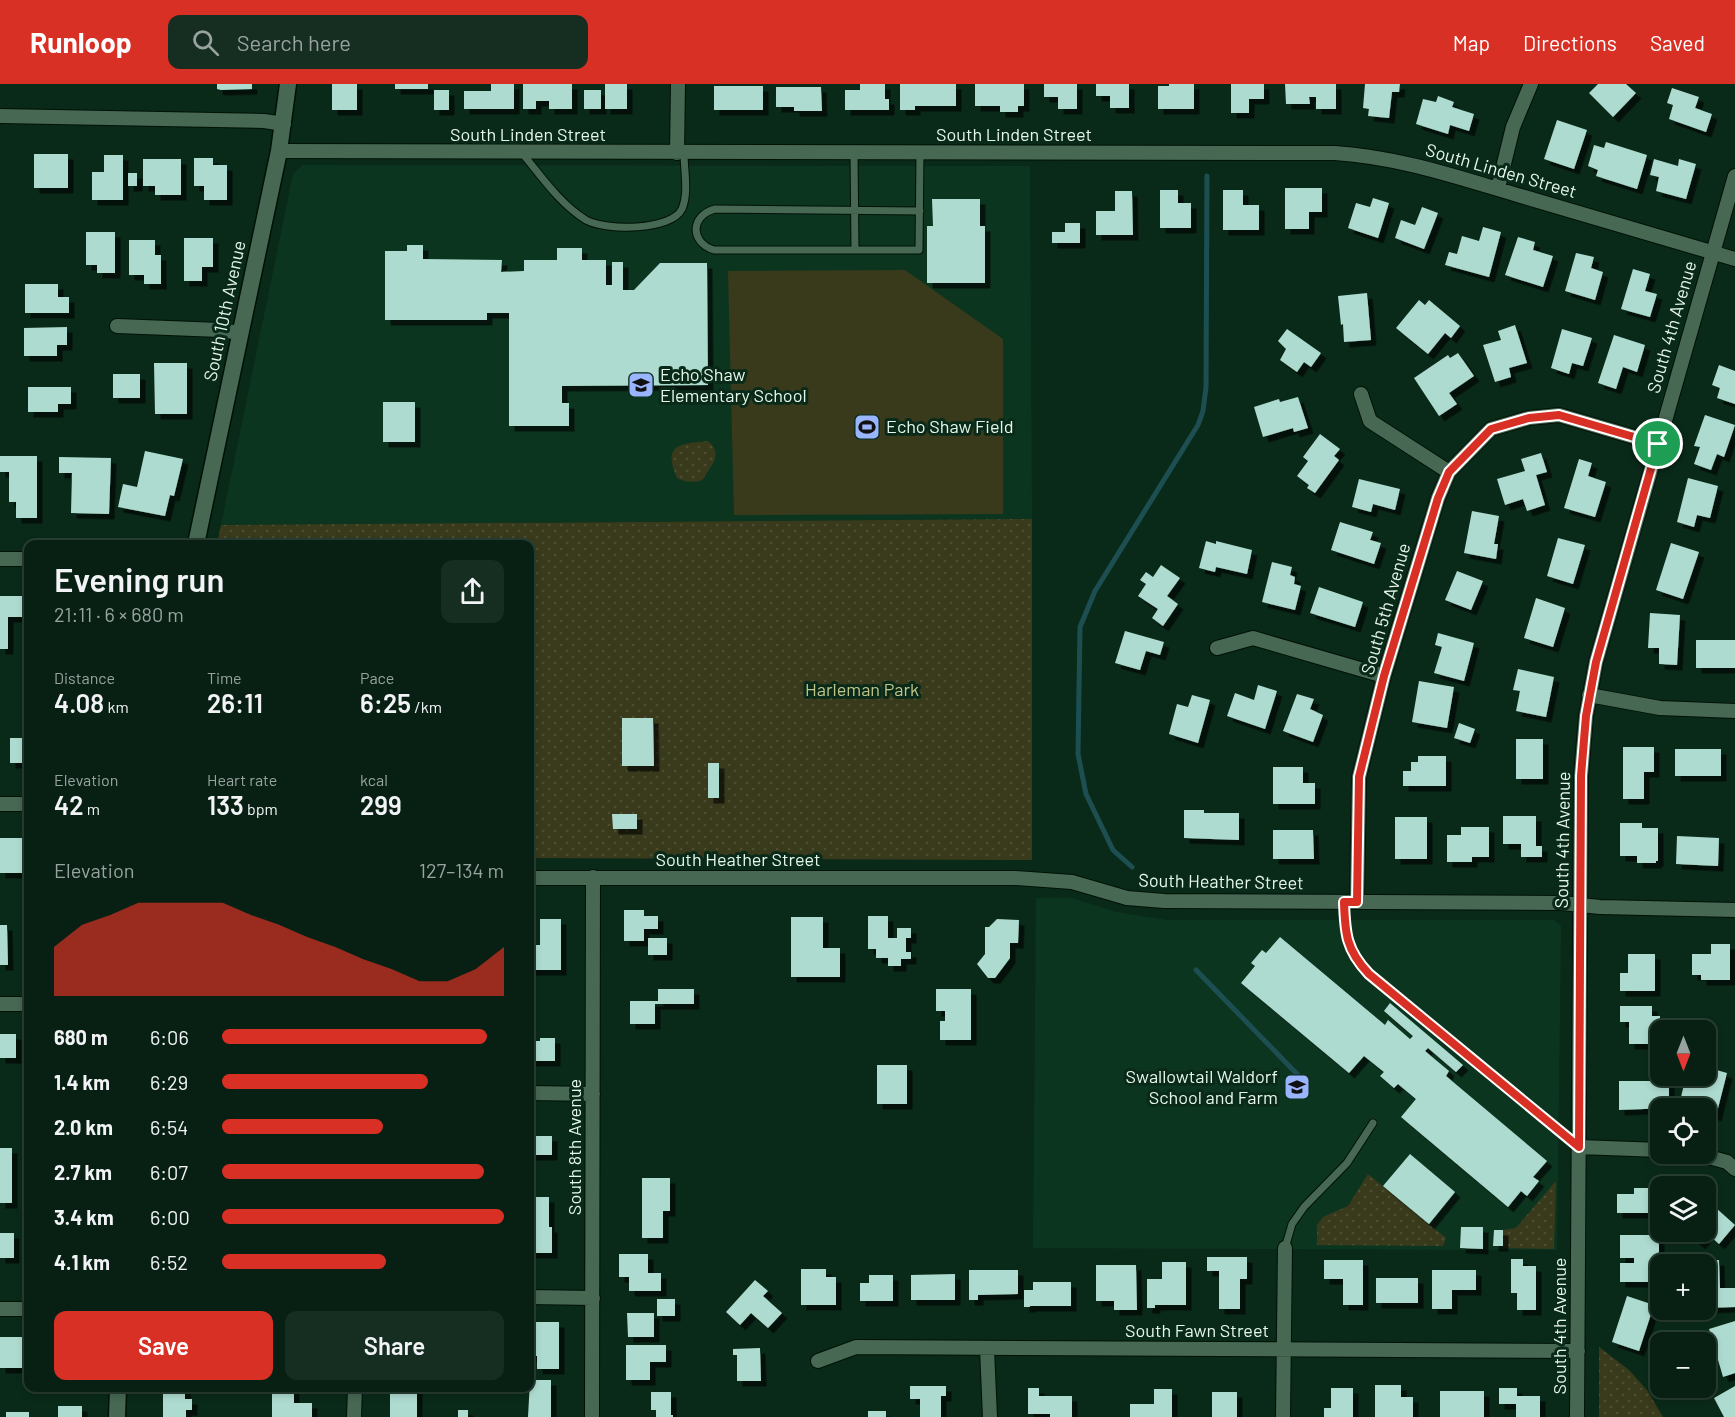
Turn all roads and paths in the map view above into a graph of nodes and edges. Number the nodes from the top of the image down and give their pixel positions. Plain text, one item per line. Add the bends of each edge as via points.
1 (288, 84) edge
2 (678, 84) edge
3 (1531, 84) edge
4 (0, 116) edge
5 (284, 124) junction
6 (279, 151) junction
7 (522, 153) junction
8 (681, 153) junction
9 (854, 153) junction
10 (921, 153) junction
11 (1735, 176) edge
12 (1498, 188) junction
13 (855, 210) junction
14 (920, 211) junction
15 (855, 250) junction
16 (1713, 252) junction
17 (1735, 259) edge
18 (117, 326) dead end
19 (240, 333) junction
20 (1361, 394) dead end
21 (1658, 444) junction
22 (1449, 472) junction
23 (197, 540) edge
24 (0, 559) edge
25 (24, 559) edge
26 (1217, 648) dead end
27 (1384, 676) junction
28 (1589, 695) junction
29 (1735, 711) edge
30 (0, 804) edge
31 (24, 804) edge
32 (593, 877) junction
33 (534, 878) edge
34 (1350, 902) junction
35 (1580, 905) junction
36 (1735, 910) edge
37 (0, 1004) edge
38 (24, 1004) edge
39 (534, 1094) edge
40 (593, 1094) junction
41 (1373, 1123) dead end
42 (1579, 1147) junction
43 (1650, 1150) edge
44 (1716, 1159) edge
45 (1735, 1169) edge
46 (1285, 1248) joint
47 (534, 1297) edge
48 (593, 1298) junction
49 (0, 1309) edge
50 (24, 1310) edge
51 (987, 1349) junction
52 (1283, 1350) junction
53 (1578, 1351) junction
54 (818, 1361) dead end
55 (118, 1392) edge
56 (355, 1392) edge
57 (117, 1417) edge
58 (354, 1417) edge
59 (592, 1417) edge
60 (990, 1417) edge
61 (1283, 1417) edge
62 (1577, 1417) edge

1 - 5 main road, South 10th Avenue
2 - 8 street
3 - 12 street via 1513,128
4 - 5 street
5 - 6 main road, South 10th Avenue
6 - 7 street, South Linden Street
6 - 19 main road, South 10th Avenue
7 - 8 street, South Linden Street
7 - 8 lane via 572,209 588,221 608,226 647,226 675,218 684,199
8 - 9 street, South Linden Street
9 - 10 street, South Linden Street
9 - 13 lane
10 - 12 street, South Linden Street via 1335,153 1393,159
10 - 14 lane
11 - 16 street, South 4th Avenue
12 - 16 street, South Linden Street
13 - 14 lane
13 - 15 lane
13 - 15 lane via 715,209 703,214 696,232 702,244 714,250
14 - 15 lane via 919,250
16 - 17 street, South Linden Street
16 - 21 street, South 4th Avenue
18 - 19 street
19 - 23 main road, South 10th Avenue
20 - 22 street via 1370,421
21 - 22 street via 1559,415 1529,418 1491,429
21 - 28 street, South 4th Avenue
22 - 27 street, South 5th Avenue
24 - 25 street
26 - 27 street via 1253,638
27 - 34 street, South 5th Avenue via 1359,777
28 - 29 street via 1660,708
28 - 35 street, South 4th Avenue via 1581,776
30 - 31 street
32 - 33 street, South Heather Street
32 - 34 street, South Heather Street via 1016,878 1072,882 1126,898 1164,901
32 - 40 street, South 8th Avenue
34 - 35 street, South Heather Street
34 - 42 lane via 1348,944 1356,961
35 - 36 street, South Heather Street
35 - 42 street, South 4th Avenue
37 - 38 street
39 - 40 street
40 - 48 street, South 8th Avenue
41 - 46 lane via 1347,1163 1292,1224
42 - 43 street
42 - 53 street, South 4th Avenue
44 - 45 street
46 - 52 street
47 - 48 street
48 - 59 street, South 8th Avenue
49 - 50 street
51 - 52 street, South Fawn Street
51 - 54 street, South Fawn Street via 856,1347
51 - 60 street
52 - 53 street, South Fawn Street
52 - 61 street
53 - 62 street, South 4th Avenue
55 - 57 main road
56 - 58 street

